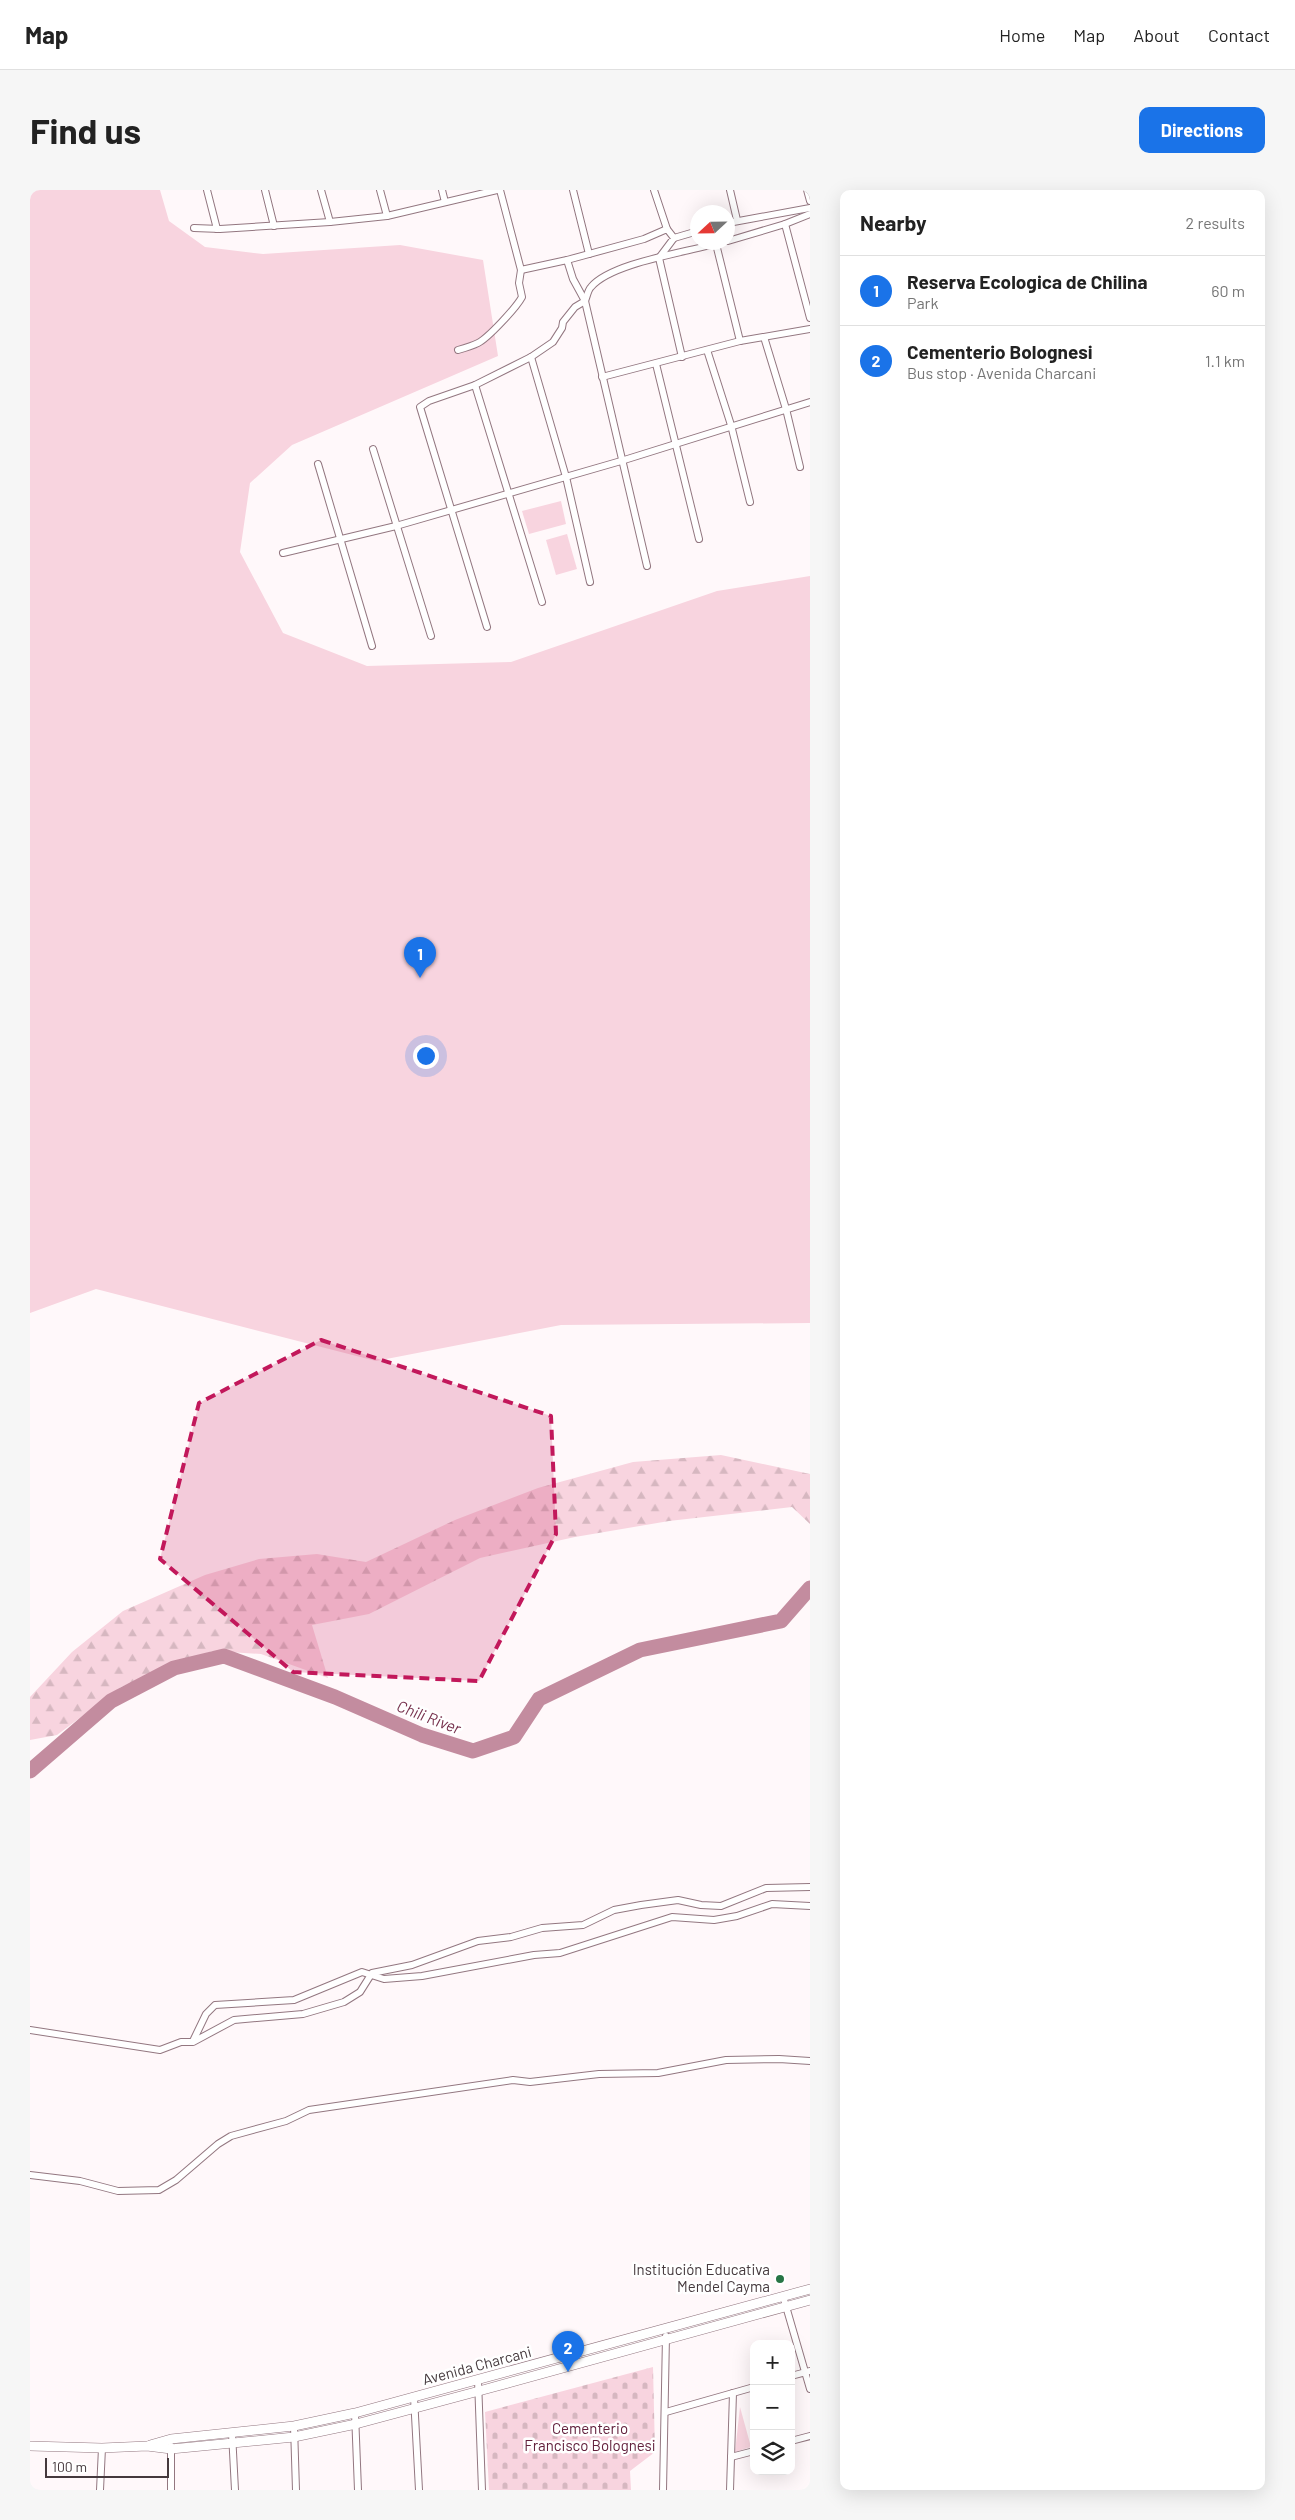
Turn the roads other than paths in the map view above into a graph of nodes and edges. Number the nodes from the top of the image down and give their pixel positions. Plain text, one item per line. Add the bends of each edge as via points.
1 (206, 190) edge
2 (264, 190) edge
3 (321, 190) edge
4 (380, 190) edge
5 (442, 190) edge
6 (499, 190) edge
7 (574, 190) edge
8 (654, 190) edge
9 (730, 190) edge
10 (807, 190) edge
11 (810, 201) edge
12 (445, 202) junction
13 (810, 208) edge
14 (810, 214) edge
15 (387, 216) junction
16 (737, 220) joint
17 (330, 222) junction
18 (785, 224) junction
19 (274, 226) junction
20 (194, 228) dead end
21 (217, 228) junction
22 (667, 229) junction
23 (690, 233) edge
24 (674, 238) junction
25 (735, 239) edge
26 (691, 250) edge
27 (720, 250) edge
28 (590, 254) junction
29 (659, 258) junction
30 (567, 260) junction
31 (521, 270) junction
32 (585, 301) junction
33 (810, 318) edge
34 (810, 329) edge
35 (764, 337) junction
36 (740, 341) junction
37 (458, 350) dead end
38 (707, 350) junction
39 (531, 356) junction
40 (682, 357) junction
41 (656, 364) junction
42 (602, 377) junction
43 (475, 385) junction
44 (810, 402) edge
45 (786, 408) junction
46 (731, 425) junction
47 (676, 442) junction
48 (373, 449) dead end
49 (621, 461) junction
50 (318, 464) dead end
51 (800, 467) dead end
52 (566, 477) junction
53 (509, 493) junction
54 (750, 502) dead end
55 (451, 510) junction
56 (396, 526) junction
57 (699, 539) dead end
58 (340, 540) junction
59 (284, 554) dead end
60 (647, 566) dead end
61 (590, 582) dead end
62 (542, 602) dead end
63 (487, 627) dead end
64 (431, 636) dead end
65 (372, 646) dead end
66 (810, 1887) edge
67 (810, 1906) edge
68 (372, 1973) junction
69 (30, 2030) edge
70 (193, 2042) junction
71 (810, 2061) edge
72 (30, 2175) edge
73 (810, 2289) edge
74 (783, 2296) junction
75 (810, 2300) edge
76 (786, 2306) junction
77 (665, 2329) junction
78 (667, 2339) junction
79 (808, 2371) edge
80 (795, 2375) edge
81 (478, 2380) junction
82 (750, 2388) edge
83 (810, 2388) edge
84 (479, 2391) junction
85 (733, 2393) junction
86 (414, 2397) junction
87 (415, 2408) junction
88 (666, 2412) junction
89 (355, 2413) junction
90 (356, 2424) junction
91 (294, 2426) junction
92 (232, 2433) junction
93 (810, 2436) edge
94 (294, 2437) junction
95 (171, 2439) junction
96 (795, 2440) edge
97 (233, 2445) junction
98 (30, 2446) edge
99 (148, 2446) junction
100 (102, 2448) junction
101 (171, 2449) junction
102 (750, 2452) edge
103 (731, 2457) junction
104 (100, 2490) edge
105 (171, 2490) edge
106 (235, 2490) edge
107 (296, 2490) edge
108 (358, 2490) edge
109 (419, 2490) edge
110 (482, 2490) edge
111 (663, 2490) edge
112 (730, 2490) edge

1 - 21 street
2 - 19 street
3 - 17 street
4 - 15 street
5 - 12 street
6 - 12 street
6 - 31 street
7 - 28 street
8 - 22 street
9 - 16 street
10 - 11 street
12 - 15 street
13 - 16 street
14 - 18 street
15 - 17 street
17 - 19 street
18 - 25 street
18 - 33 street
19 - 21 street
20 - 21 street
22 - 24 street
22 - 28 street
23 - 24 street
24 - 29 street
26 - 29 street
27 - 36 street
28 - 30 street
29 - 32 street via 598,280
29 - 40 street
30 - 31 street
30 - 32 street
31 - 37 street via 522,297 514,309 489,335
32 - 39 street via 567,316 553,342
32 - 42 street
34 - 35 street
35 - 36 street
35 - 45 street
36 - 38 street
38 - 40 street
38 - 46 street
39 - 43 street
39 - 52 street
40 - 41 street
41 - 42 street
41 - 47 street
42 - 49 street
43 - 53 street
43 - 55 street via 420,407
44 - 45 street
45 - 46 street
45 - 51 street
46 - 47 street
46 - 54 street
47 - 49 street
47 - 57 street
48 - 56 street
49 - 52 street
49 - 60 street
50 - 58 street
52 - 53 street
52 - 61 street
53 - 55 street
53 - 62 street
55 - 56 street
55 - 63 street
56 - 58 street
56 - 64 street
58 - 59 street
58 - 65 street
66 - 68 street via 766,1888 721,1906 678,1900 614,1910 582,1925 542,1928 510,1937 478,1940 404,1967
67 - 68 street via 772,1904 738,1916 714,1920 672,1917 560,1953 422,1976 384,1979
68 - 70 street via 360,1992 344,2002 303,2014 234,2020
68 - 70 street via 362,1972 294,2000 215,2005 206,2014
69 - 70 street via 152,2051 181,2042
71 - 72 street via 726,2060 658,2073 599,2074 530,2082 513,2080 320,2107 286,2121 231,2136 159,2190 118,2191 80,2181
73 - 74 main road, Avenida Charcani
74 - 76 street
74 - 77 main road, Avenida Charcani
75 - 76 main road, Avenida Charcani
76 - 78 main road, Avenida Charcani
76 - 79 street
77 - 78 street
77 - 81 main road, Avenida Charcani
78 - 84 main road, Avenida Charcani
78 - 88 street
79 - 80 street
79 - 83 street
81 - 84 street
81 - 86 main road, Avenida Charcani
82 - 85 street
84 - 87 main road, Avenida Charcani
84 - 110 street
85 - 88 street
85 - 103 street
86 - 87 street
86 - 89 main road, Avenida Charcani
87 - 90 main road, Avenida Charcani
87 - 109 street
88 - 111 street
89 - 90 street
89 - 91 main road, Avenida Charcani
90 - 94 main road, Avenida Charcani
90 - 108 street
91 - 92 main road, Avenida Charcani
91 - 94 street
92 - 95 main road, Avenida Charcani
92 - 97 street
93 - 96 street
94 - 97 main road, Avenida Charcani
94 - 107 street
95 - 99 main road, Avenida Charcani
95 - 101 street
97 - 101 main road, Avenida Charcani
97 - 106 street
98 - 100 main road, Avenida Charcani
99 - 100 main road, Avenida Charcani
99 - 101 main road, Avenida Charcani
100 - 104 street
101 - 105 street
102 - 103 street
103 - 112 street

